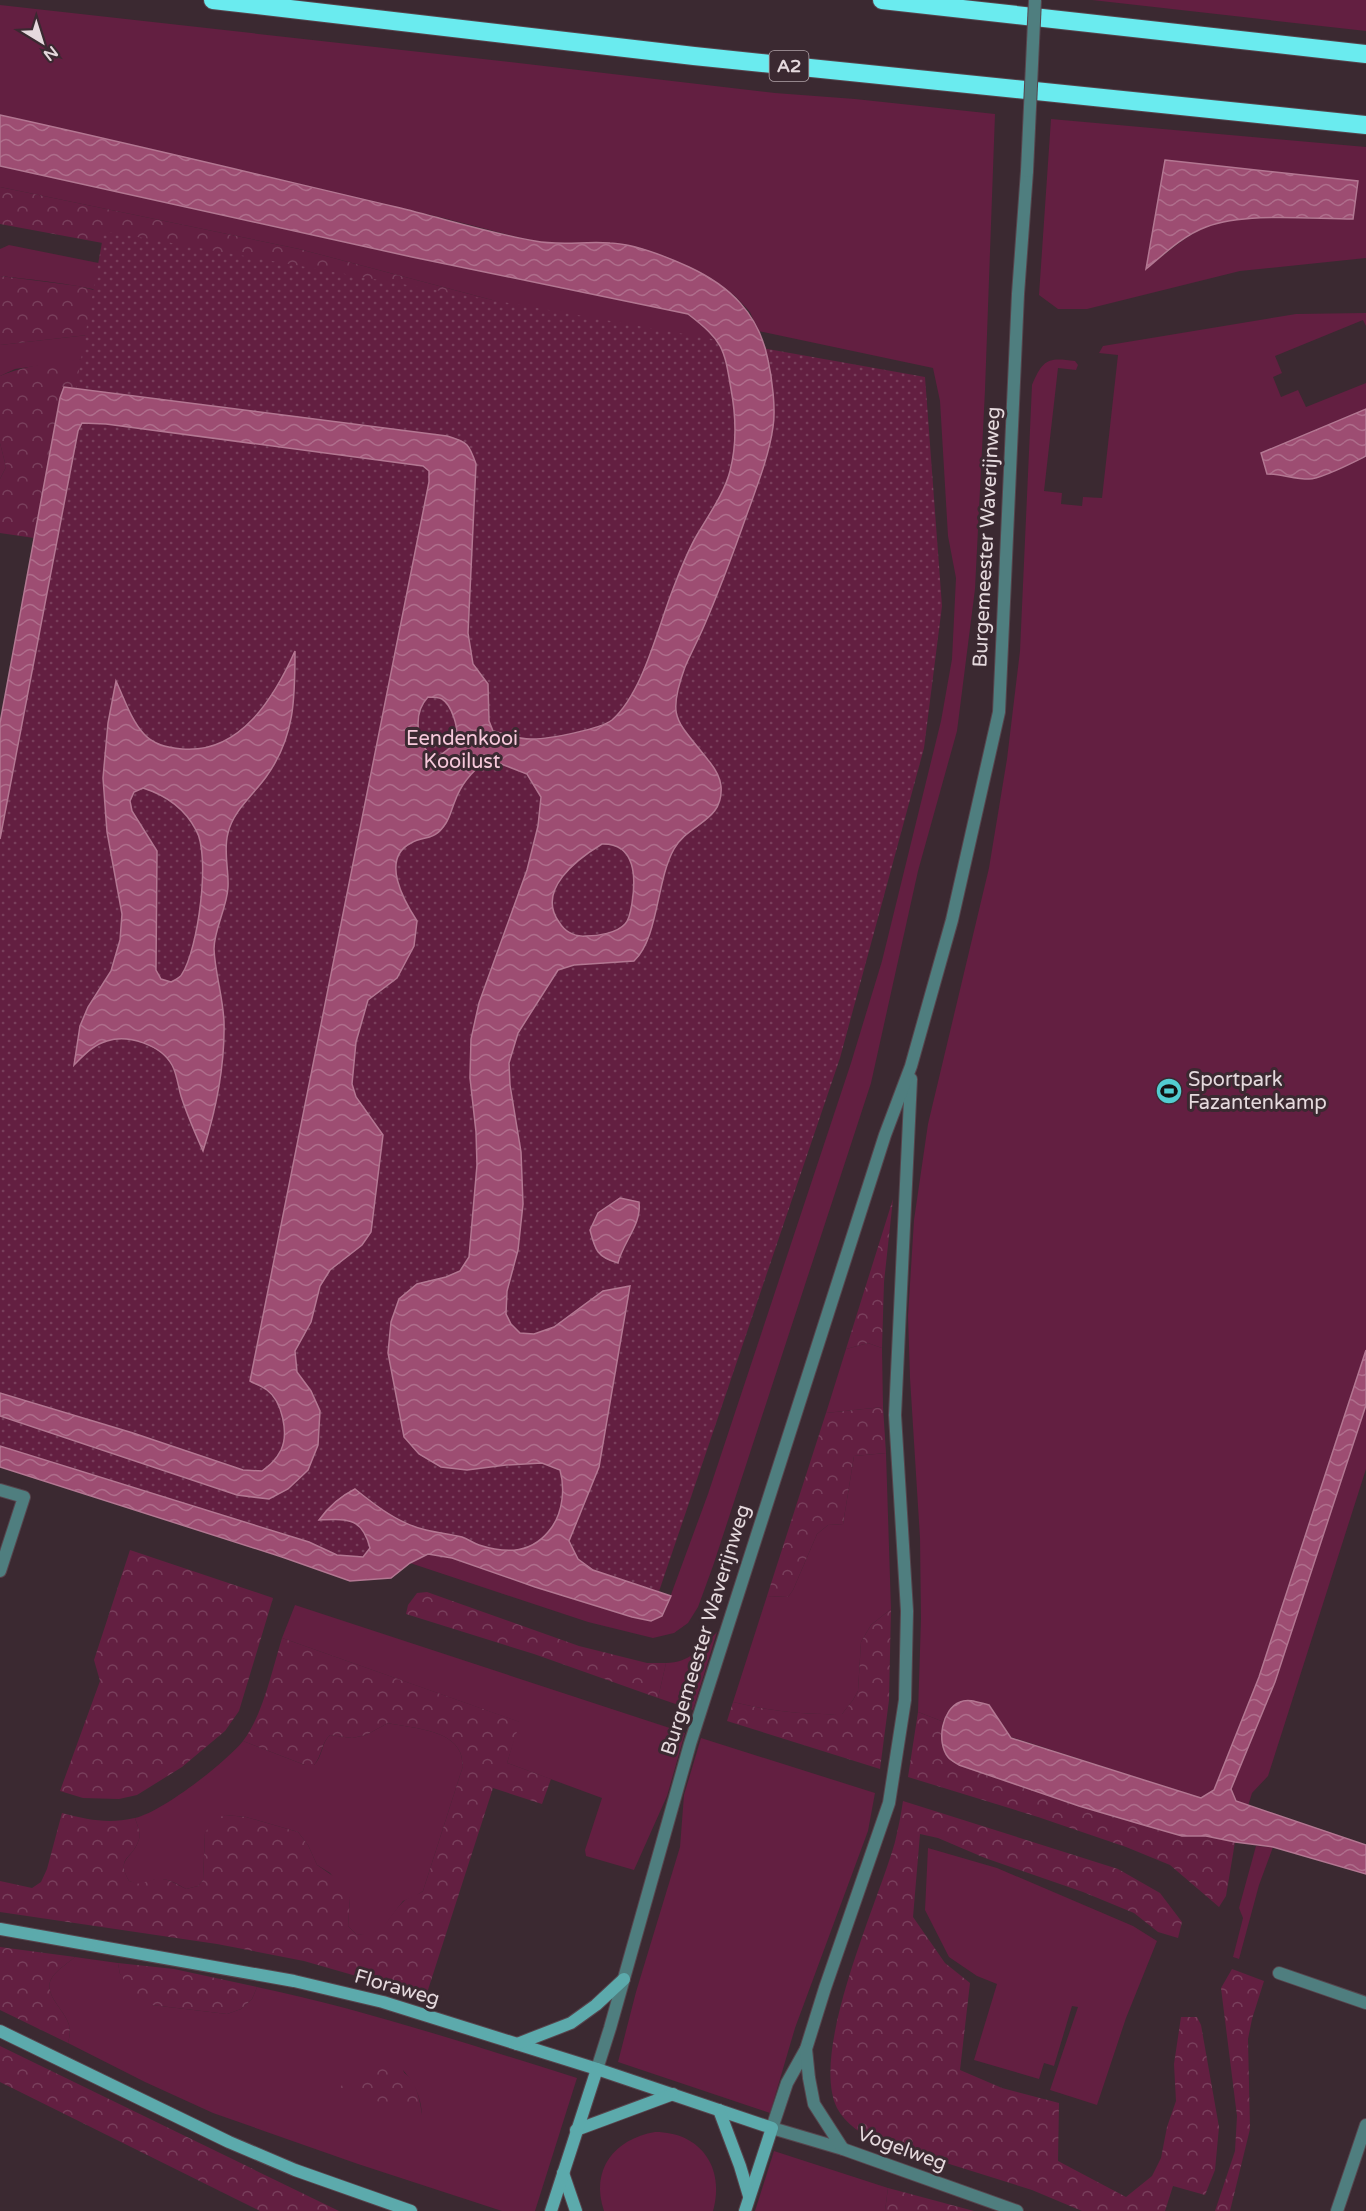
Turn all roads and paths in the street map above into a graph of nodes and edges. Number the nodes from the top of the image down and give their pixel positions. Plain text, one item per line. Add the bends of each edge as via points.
1 (213, 0) edge
2 (882, 0) edge
3 (1035, 0) edge
4 (1366, 54) edge
5 (1366, 125) edge
6 (911, 1066) junction
7 (0, 1490) edge
8 (0, 1571) edge
9 (0, 1929) edge
10 (1279, 1973) dead end
11 (624, 1978) junction
12 (1366, 2003) edge
13 (0, 2031) edge
14 (517, 2044) junction
15 (806, 2049) junction
16 (597, 2069) junction
17 (673, 2094) junction
18 (719, 2110) junction
19 (1366, 2125) edge
20 (772, 2128) junction
21 (576, 2130) junction
22 (843, 2149) junction
23 (1360, 2163) edge
24 (564, 2173) junction
25 (749, 2196) junction
26 (411, 2211) edge
27 (551, 2211) edge
28 (576, 2211) edge
29 (745, 2211) edge
30 (1017, 2211) edge
31 (1337, 2211) edge

1 - 5 highway, A2 via 694,56
2 - 4 highway
3 - 6 street, Burgemeester Waverijnweg, bridge via 999,712 952,920
6 - 11 street, Burgemeester Waverijnweg via 885,1135 693,1734
6 - 15 street, Burgemeester Waverijnweg via 895,1415 907,1611 905,1700 889,1803
7 - 8 street via 24,1497
9 - 14 main road, Floraweg via 294,1981 383,2002
10 - 12 street
11 - 14 main road via 571,2023
11 - 16 street, Burgemeester Waverijnweg
13 - 26 main road via 228,2142
14 - 16 main road, Floraweg
15 - 20 street, Burgemeester Waverijnweg via 787,2083
15 - 22 street via 814,2104
16 - 17 main road, Floraweg
16 - 21 main road, Burgemeester Waverijnweg
17 - 18 main road, Floraweg
17 - 21 main road
18 - 20 main road, Floraweg
18 - 25 main road
19 - 23 street
20 - 22 street, Vogelweg
20 - 25 main road, Burgemeester Waverijnweg
21 - 24 main road, Burgemeester Waverijnweg
22 - 30 street, Vogelweg
23 - 31 street
24 - 27 main road, Burgemeester Waverijnweg
24 - 28 main road
25 - 29 main road, Burgemeester Waverijnweg

